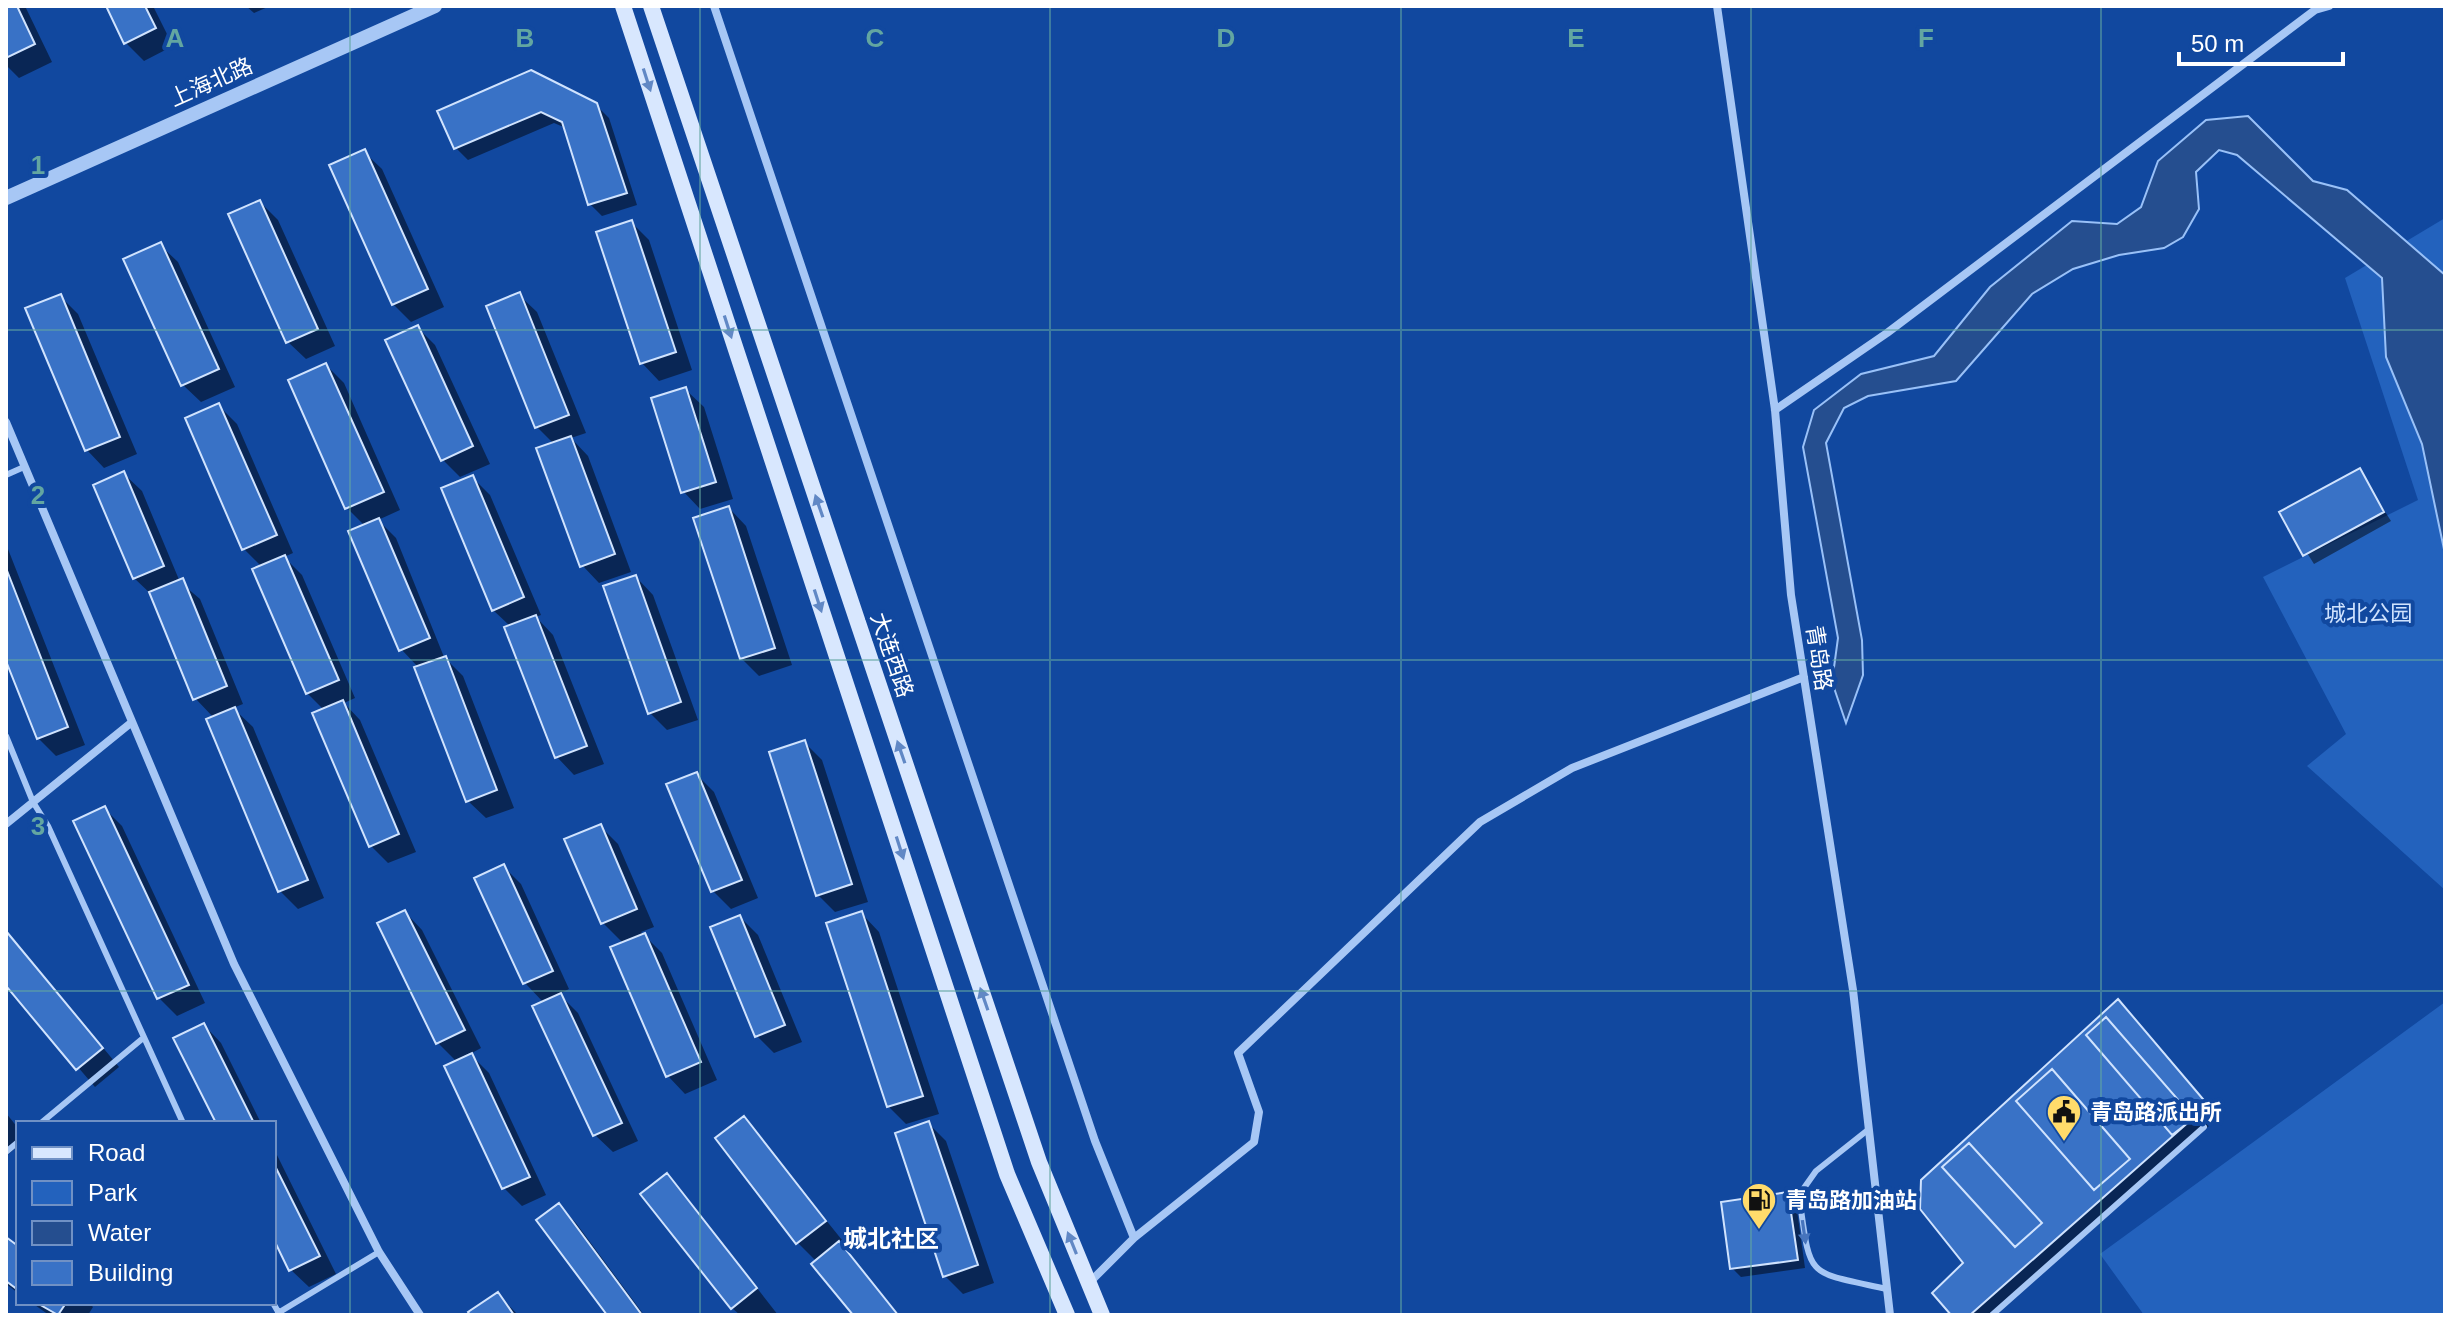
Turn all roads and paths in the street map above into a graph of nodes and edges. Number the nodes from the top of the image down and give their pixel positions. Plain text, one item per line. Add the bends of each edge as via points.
1 (435, 6) edge
2 (623, 6) edge
3 (651, 6) edge
4 (714, 6) edge
5 (1717, 6) edge
6 (2329, 6) edge
7 (6, 198) edge
8 (1775, 410) junction
9 (6, 422) edge
10 (24, 467) junction
11 (6, 475) edge
12 (1804, 677) junction
13 (132, 722) junction
14 (6, 736) edge
15 (33, 802) junction
16 (6, 824) edge
17 (142, 1039) junction
18 (43, 1121) edge
19 (182, 1121) edge
20 (2204, 1127) dead end
21 (1869, 1129) junction
22 (1134, 1238) junction
23 (379, 1252) junction
24 (1088, 1284) junction
25 (1887, 1289) junction
26 (279, 1314) edge
27 (420, 1315) edge
28 (1067, 1315) edge
29 (1102, 1315) edge
30 (1890, 1315) edge
31 (1992, 1315) edge

1 - 7 street, 上海北路
2 -> 28 main road via 1007,1174
24 -> 3 main road, 大连西路 via 1039,1162
4 - 22 street via 1090,1125
5 - 8 street, 青岛路
6 - 8 street via 2315,10 1887,333
8 - 12 street, 青岛路 via 1791,595
9 - 10 street
10 - 11 lane
10 - 13 street
12 - 21 street, 青岛路
12 - 22 street via 1572,768 1480,822 1238,1053 1259,1112 1254,1142
13 - 15 street
13 - 23 street via 234,964
14 - 15 lane
15 - 16 street
15 - 17 lane via 130,1002
17 - 18 lane
17 - 19 lane
20 - 31 lane
21 - 25 street, 青岛路
21 -> 25 lane via 1816,1171 1799,1195 1808,1259 1822,1275
22 - 24 street
23 - 26 lane
23 - 27 street
24 - 29 main road, 大连西路
25 - 30 street, 青岛路

